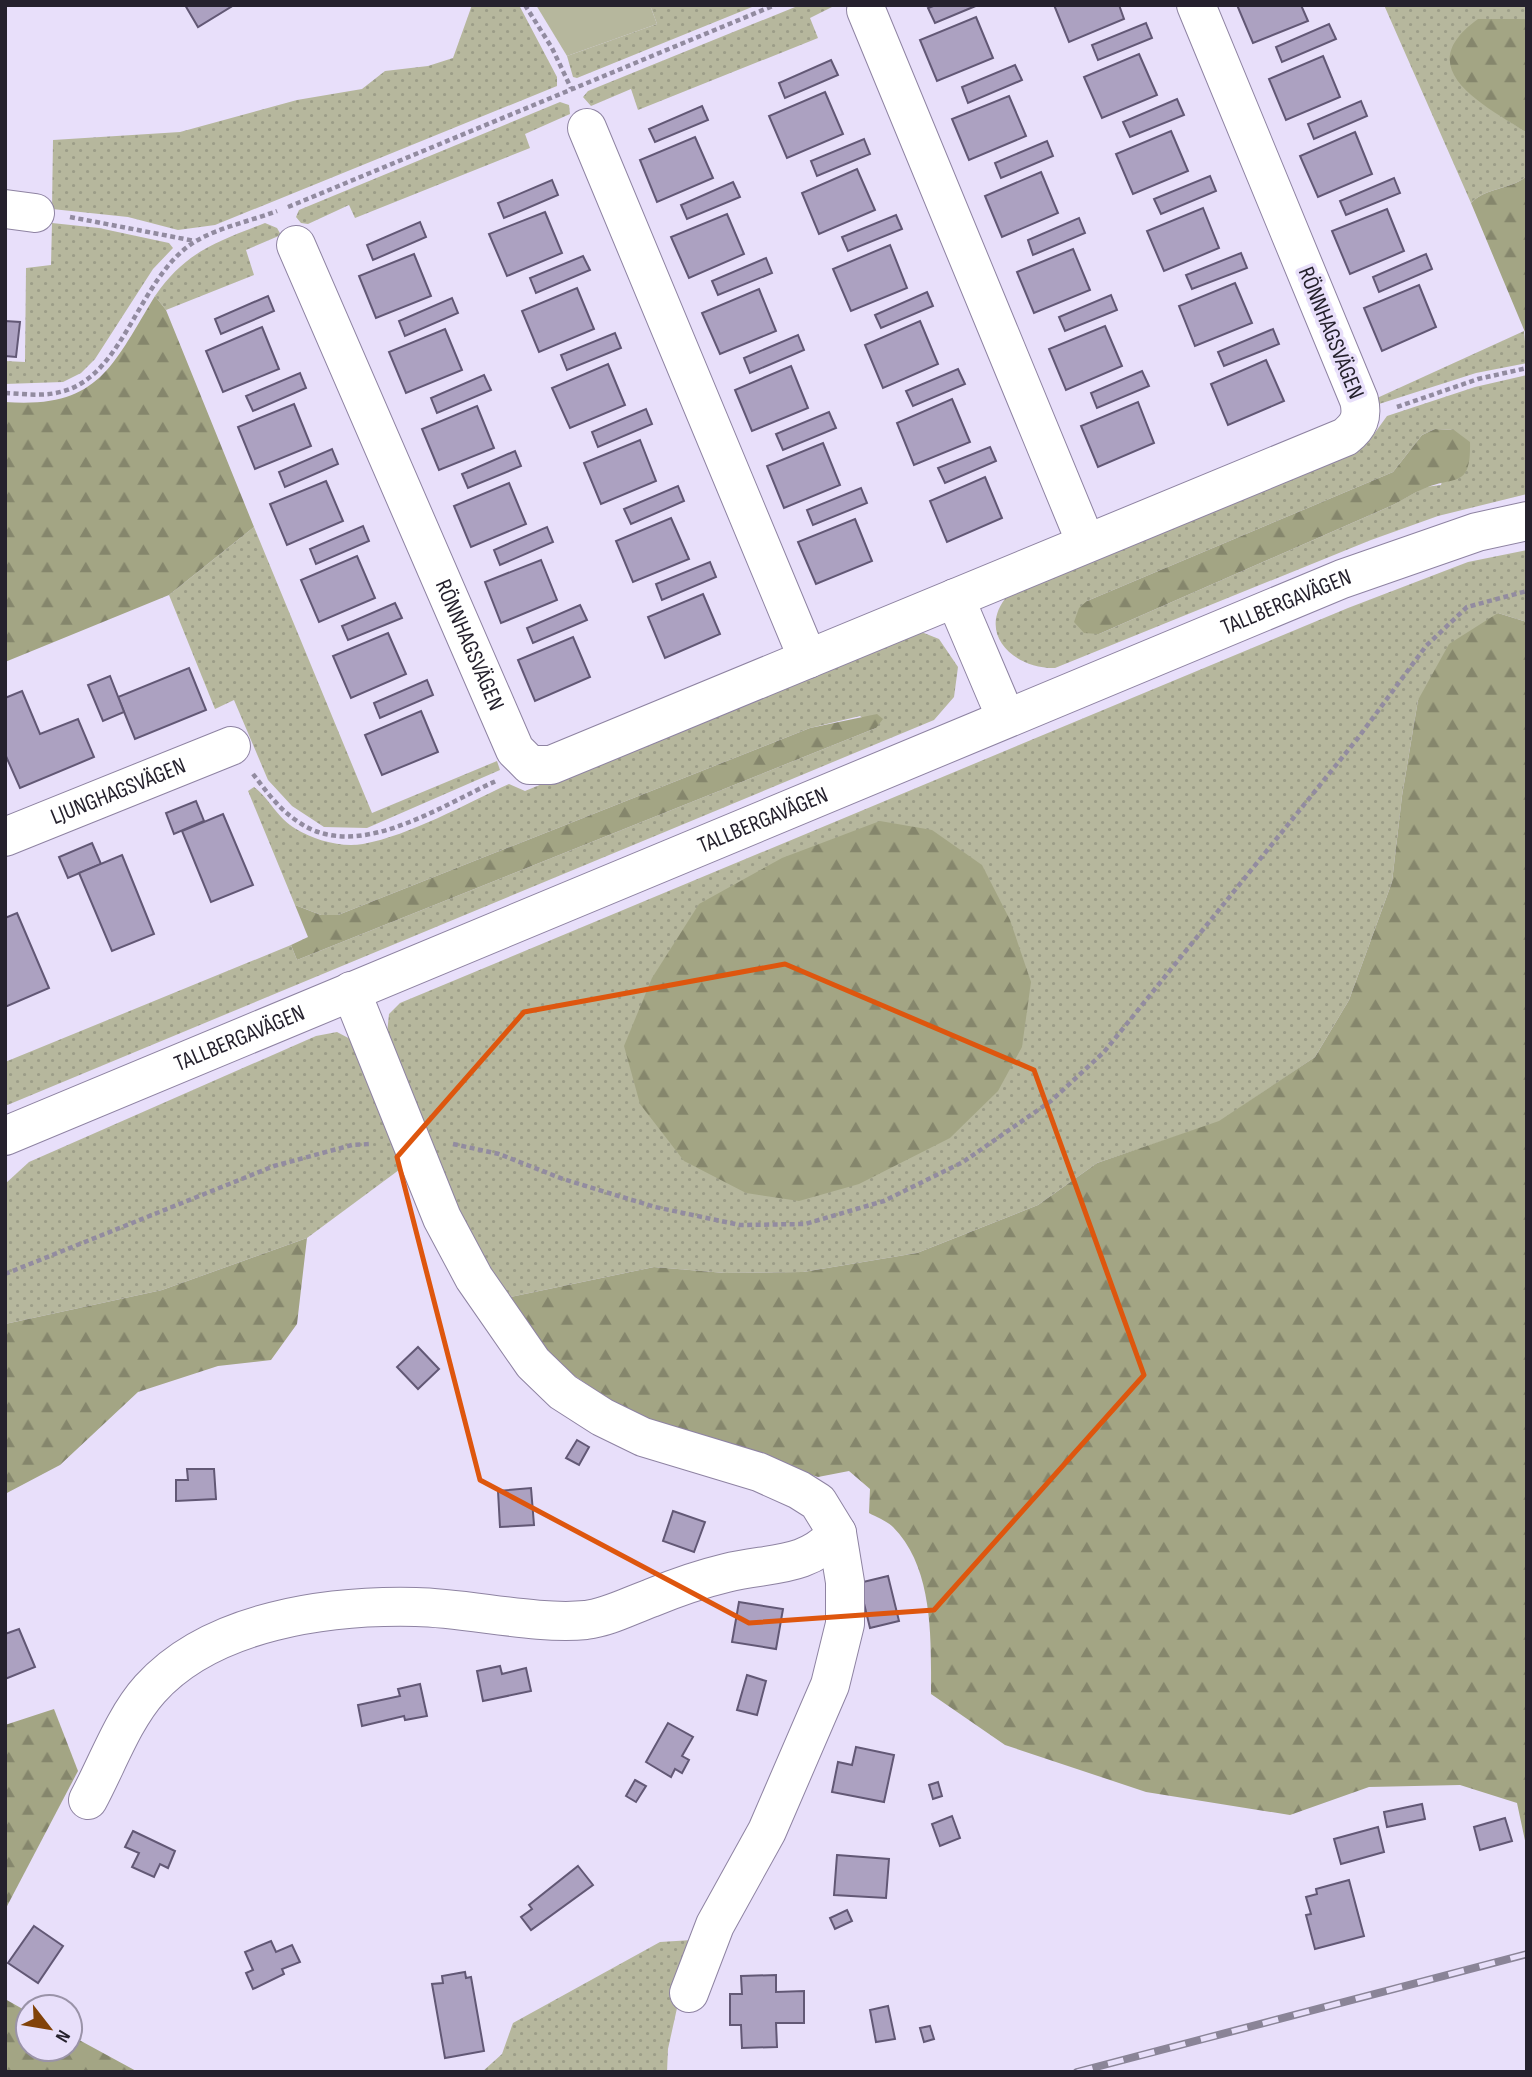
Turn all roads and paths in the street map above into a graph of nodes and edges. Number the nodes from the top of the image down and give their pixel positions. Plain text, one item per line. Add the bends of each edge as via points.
1 (525, 5) edge
2 (775, 5) edge
3 (1196, 5) edge
4 (866, 10) dead end
5 (571, 88) junction
6 (587, 128) joint
7 (20, 211) edge
8 (196, 241) junction
9 (296, 245) dead end
10 (1527, 368) edge
11 (5, 393) edge
12 (1360, 421) junction
13 (1527, 521) edge
14 (1086, 543) junction
15 (1527, 591) edge
16 (955, 598) junction
17 (808, 659) junction
18 (1006, 718) junction
19 (231, 746) joint
20 (530, 765) junction
21 (5, 837) edge
22 (351, 990) junction
23 (5, 1136) edge
24 (410, 1142) junction
25 (5, 1274) edge
26 (837, 1532) junction
27 (88, 1800) dead end
28 (689, 1993) dead end

1 - 5 path
2 - 5 path
3 - 12 street, RÖNNHAGSVÄGEN via 1359,400
4 - 14 street
5 - 6 path
5 - 8 path
6 - 17 street
7 - 8 path via 100,221
8 - 11 path via 149,290 104,364 86,382 41,395
9 - 20 street, RÖNNHAGSVÄGEN via 515,750
10 - 12 path via 1478,379
12 - 14 street, RÖNNHAGSVÄGEN via 1345,437
13 - 18 street, TALLBERGAVÄGEN via 1477,532 1342,579
14 - 16 street, RÖNNHAGSVÄGEN
15 - 24 path via 1467,607 1426,646 1358,738 1104,1052 1052,1101 963,1162 884,1201 805,1224 740,1225 655,1207 499,1154 440,1141
16 - 17 street, RÖNNHAGSVÄGEN
16 - 18 street
17 - 20 street, RÖNNHAGSVÄGEN via 551,765
18 - 22 street, TALLBERGAVÄGEN
19 - 20 path via 298,822 347,837 379,834
19 - 21 street, LJUNGHAGSVÄGEN
22 - 23 street, TALLBERGAVÄGEN
22 - 24 street
24 - 25 path via 352,1145 274,1166
24 - 26 street via 474,1278 533,1363 563,1392 643,1437 759,1472 799,1490 818,1502
26 - 27 street via 823,1549 807,1558 726,1573 585,1620 416,1607 315,1613 258,1624 205,1647 149,1689
26 - 28 street via 845,1582 845,1624 830,1685 767,1831 715,1925

